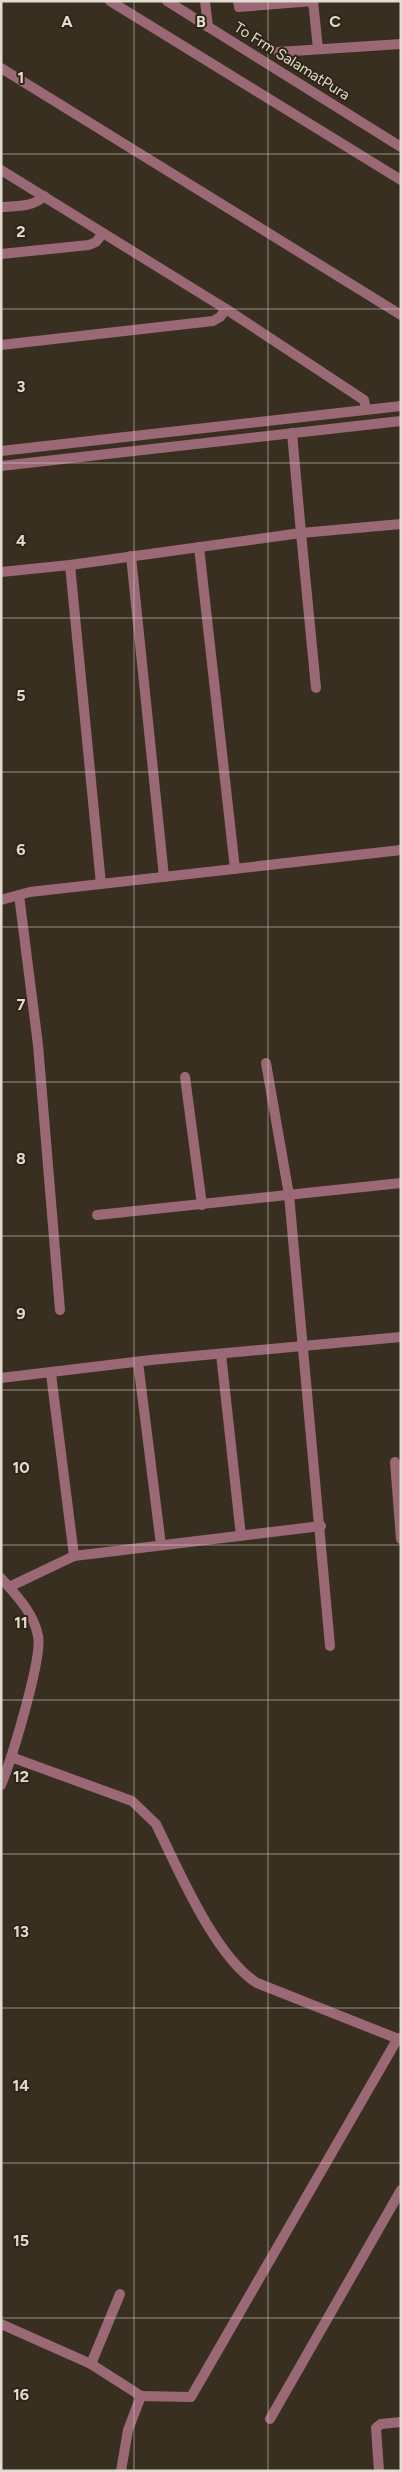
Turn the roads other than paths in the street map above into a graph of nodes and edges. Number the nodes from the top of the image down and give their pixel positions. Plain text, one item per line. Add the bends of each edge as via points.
1 (110, 1) edge
2 (167, 1) edge
3 (205, 1) edge
4 (238, 1) edge
5 (208, 27) junction
6 (401, 44) edge
7 (318, 49) junction
8 (278, 52) dead end
9 (1, 68) edge
10 (401, 147) edge
11 (1, 170) edge
12 (401, 180) edge
13 (44, 196) junction
14 (1, 207) edge
15 (103, 233) junction
16 (1, 254) edge
17 (226, 309) junction
18 (401, 315) edge
19 (1, 345) edge
20 (401, 406) edge
21 (366, 409) junction
22 (401, 421) edge
23 (292, 433) junction
24 (1, 451) edge
25 (1, 466) edge
26 (401, 524) edge
27 (302, 533) junction
28 (199, 547) junction
29 (131, 556) junction
30 (70, 565) junction
31 (1, 572) edge
32 (316, 688) dead end
33 (401, 850) edge
34 (235, 869) junction
35 (164, 877) junction
36 (101, 884) junction
37 (19, 895) junction
38 (1, 900) edge
39 (266, 1063) dead end
40 (185, 1077) dead end
41 (401, 1183) edge
42 (289, 1195) junction
43 (202, 1205) junction
44 (97, 1215) dead end
45 (60, 1310) dead end
46 (401, 1337) edge
47 (302, 1346) junction
48 (221, 1354) junction
49 (138, 1362) junction
50 (51, 1374) junction
51 (1, 1378) edge
52 (395, 1462) dead end
53 (321, 1526) junction
54 (241, 1536) junction
55 (401, 1539) edge
56 (160, 1545) junction
57 (74, 1556) junction
58 (1, 1578) edge
59 (9, 1587) junction
60 (330, 1646) dead end
61 (11, 1757) junction
62 (1, 1785) edge
63 (399, 2039) edge
64 (401, 2190) edge
65 (120, 2294) dead end
66 (1, 2324) edge
67 (91, 2364) junction
68 (141, 2396) junction
69 (270, 2419) dead end
70 (401, 2422) edge
71 (122, 2471) edge
72 (379, 2471) edge

1 - 12 street
2 - 5 street, To Frm SalamatPura
3 - 5 street
4 - 7 street via 239,7 313,1
5 - 10 street, To Frm SalamatPura
6 - 7 street
7 - 8 street
9 - 18 street
11 - 13 street
13 - 14 street via 39,202
13 - 15 street
15 - 16 street via 96,242 88,245
15 - 17 street
17 - 19 street via 213,320
17 - 21 street via 364,400
20 - 21 street
21 - 24 street
22 - 23 street
23 - 25 street
23 - 27 street
26 - 27 street
27 - 28 street
27 - 32 street
28 - 29 street
28 - 34 street
29 - 30 street
29 - 35 street
30 - 31 street
30 - 36 street
33 - 34 street
34 - 35 street
35 - 36 street
36 - 37 street
37 - 38 street
37 - 45 street via 38,1045
39 - 42 street
40 - 43 street
41 - 42 street
42 - 43 street
42 - 47 street
43 - 44 street
46 - 47 street
47 - 48 street
47 - 53 street
48 - 49 street
48 - 54 street
49 - 50 street
49 - 56 street
50 - 51 street
50 - 57 street
52 - 55 street
53 - 54 street
53 - 60 street
54 - 56 street
56 - 57 street
57 - 59 street
58 - 59 street
59 - 61 street via 33,1619 39,1637 36,1666
61 - 62 street
61 - 63 street via 132,1801 145,1812 156,1824 204,1921 244,1975
63 - 68 street via 191,2397
64 - 69 street
65 - 67 street
66 - 67 street
67 - 68 street
68 - 71 street via 128,2430
70 - 72 street via 381,2424 376,2428

